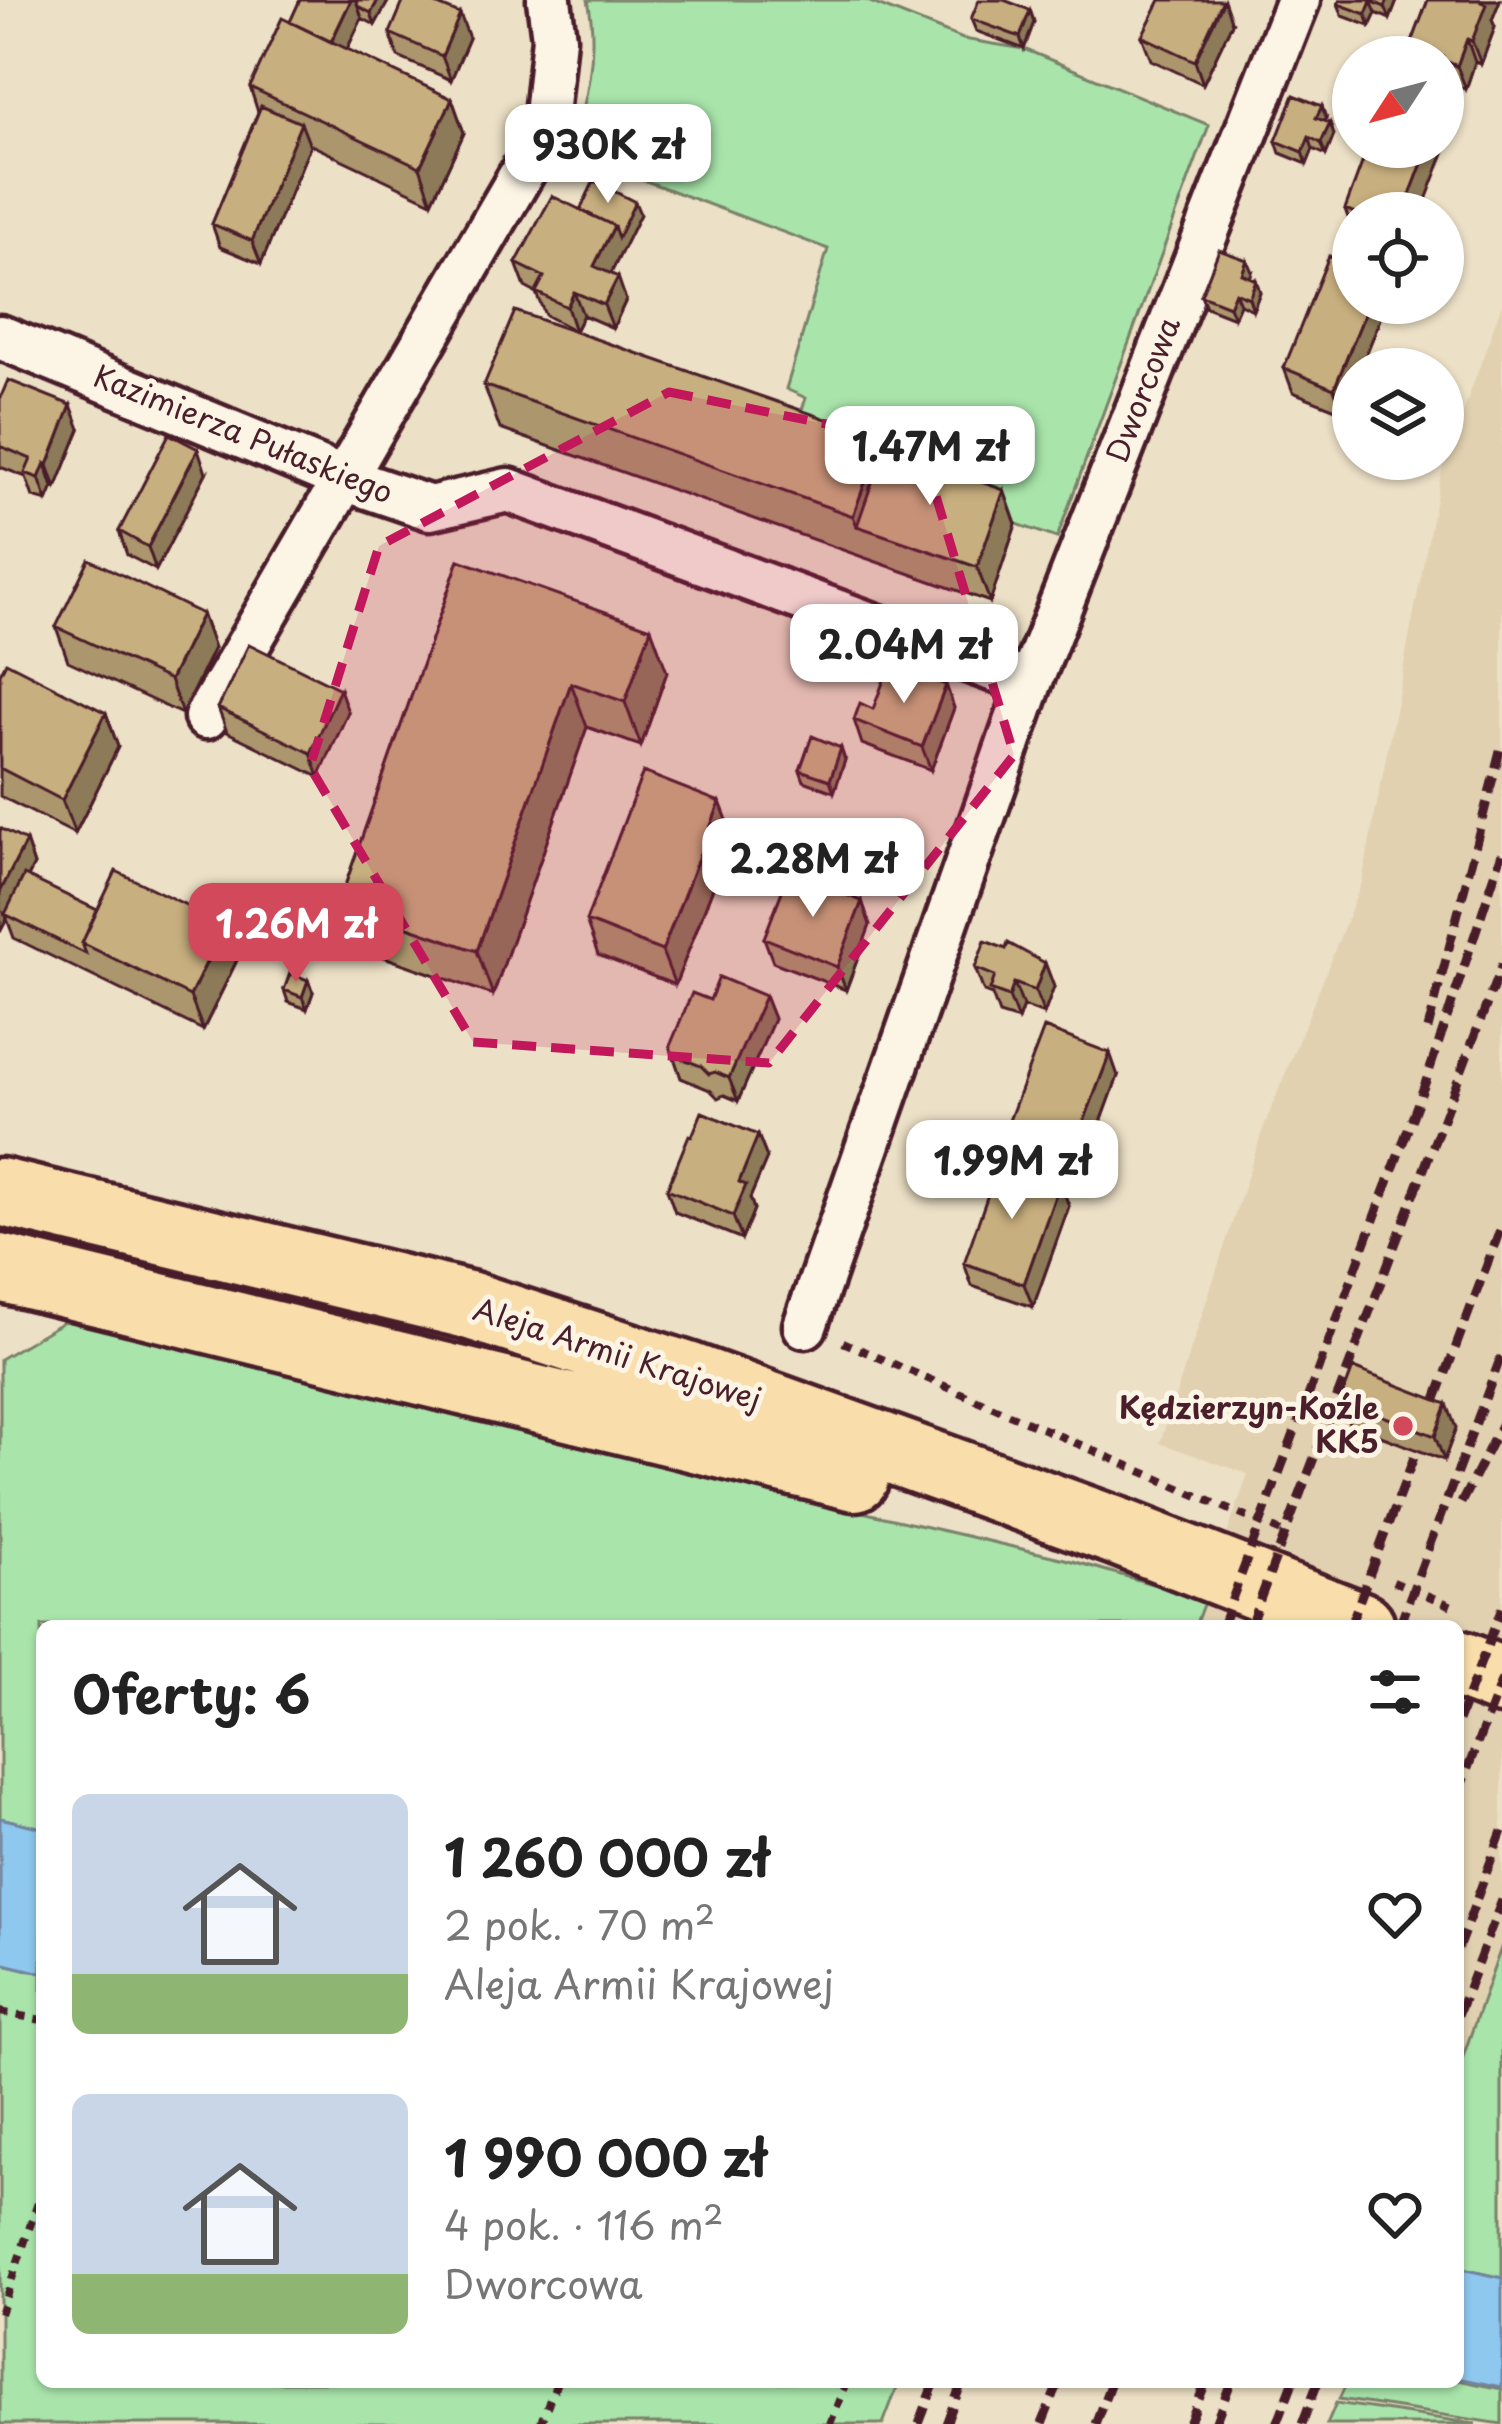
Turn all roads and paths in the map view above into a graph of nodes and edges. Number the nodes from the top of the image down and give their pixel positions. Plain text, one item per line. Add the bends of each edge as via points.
1 (549, 0) edge
2 (1298, 0) edge
3 (0, 337) edge
4 (342, 478) junction
5 (1030, 683) junction
6 (206, 717) dead end
7 (0, 1192) edge
8 (0, 1268) edge
9 (806, 1325) joint
10 (1306, 1543) dead end
11 (1219, 1570) junction
12 (1366, 1599) edge
13 (1417, 1620) edge
14 (1464, 1643) edge
15 (1502, 1681) edge
16 (0, 2012) edge
17 (36, 2019) edge
18 (36, 2209) edge
19 (0, 2314) edge
20 (554, 2388) edge
21 (844, 2388) edge
22 (540, 2424) edge
23 (830, 2424) edge

1 - 4 street via 554,38 544,135
2 - 5 street, Dworcowa
3 - 4 street, Kazimierza Pułaskiego
4 - 5 street, Kazimierza Pułaskiego via 430,508 508,490
4 - 6 street
5 - 9 street, Dworcowa
7 - 11 main road, Aleja Armii Krajowej via 468,1305
8 - 11 main road, Aleja Armii Krajowej
9 - 10 path
11 - 12 main road, Aleja Armii Krajowej
12 - 13 path
14 - 15 main road
16 - 17 path
18 - 19 path
20 - 22 path
21 - 23 path

